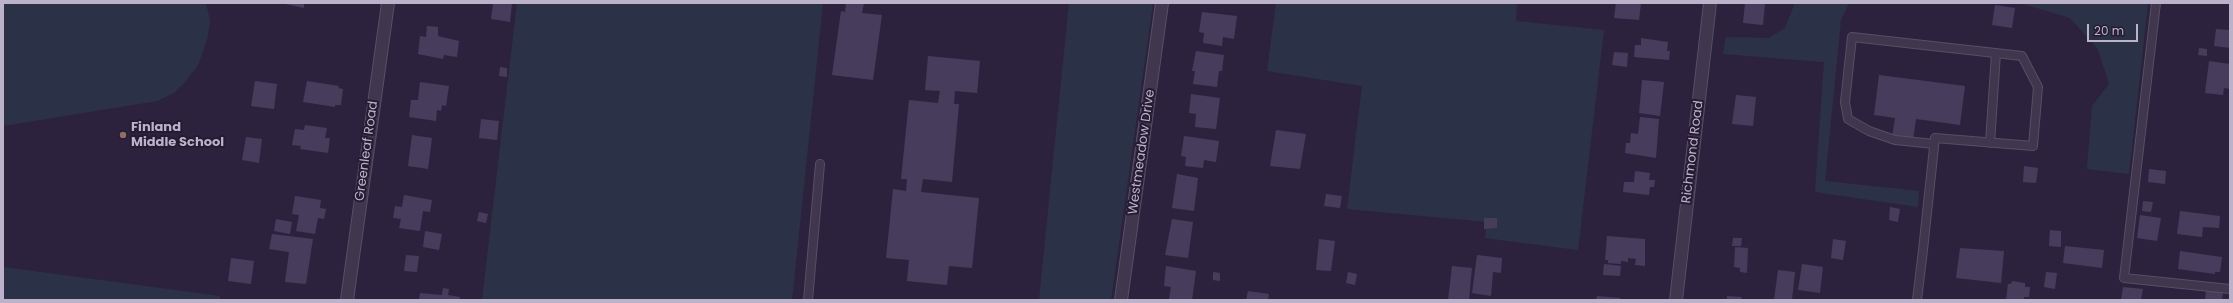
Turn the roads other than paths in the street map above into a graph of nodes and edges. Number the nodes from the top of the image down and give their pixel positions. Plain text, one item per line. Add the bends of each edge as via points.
1 (388, 3) edge
2 (1162, 3) edge
3 (1710, 3) edge
4 (2156, 3) edge
5 (1996, 53) junction
6 (1990, 143) junction
7 (1934, 144) junction
8 (820, 164) dead end
9 (2230, 289) edge
10 (347, 300) edge
11 (808, 300) edge
12 (1121, 300) edge
13 (1676, 300) edge
14 (1917, 300) edge

1 - 10 street, Greenleaf Road
2 - 12 street, Westmeadow Drive
3 - 13 street, Richmond Road
4 - 9 lane via 2124,278
5 - 6 lane
5 - 6 lane via 2022,56 2038,87 2033,146
5 - 7 lane via 1852,37 1845,102 1848,119 1869,132 1895,140
6 - 7 lane via 1935,138
7 - 14 lane
8 - 11 lane

